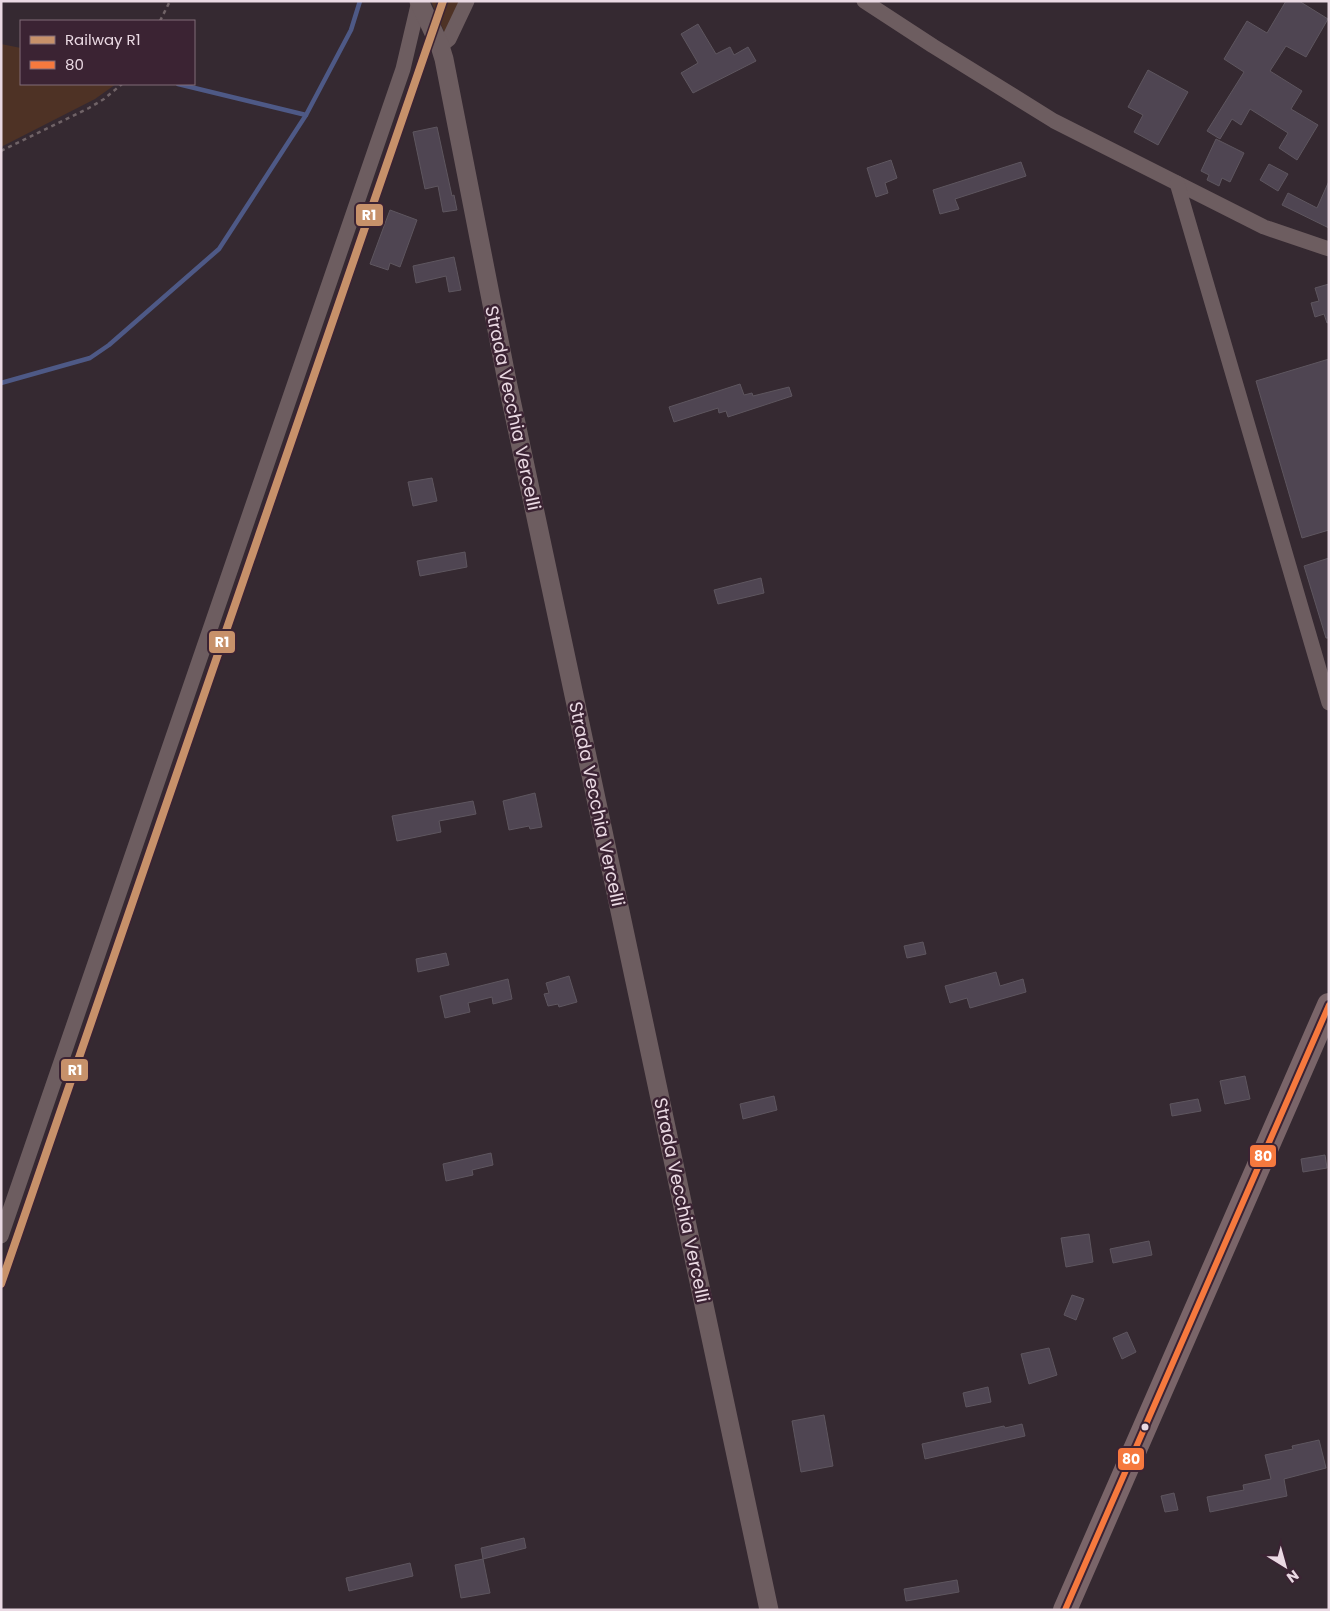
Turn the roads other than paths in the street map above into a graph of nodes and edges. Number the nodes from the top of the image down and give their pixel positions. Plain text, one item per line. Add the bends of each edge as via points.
1 (419, 1) edge
2 (467, 1) edge
3 (864, 1) edge
4 (440, 46) junction
5 (1177, 183) junction
6 (1329, 249) edge
7 (1329, 703) edge
8 (1329, 1005) edge
9 (1, 1236) edge
10 (769, 1610) edge
11 (1064, 1610) edge

1 - 4 street, Strada Vecchia Vercelli
1 - 9 street via 403,69
2 - 4 street via 449,39
3 - 5 street via 1054,122
4 - 10 street, Strada Vecchia Vercelli via 556,614
5 - 6 street via 1264,226
5 - 7 street
8 - 11 main road

